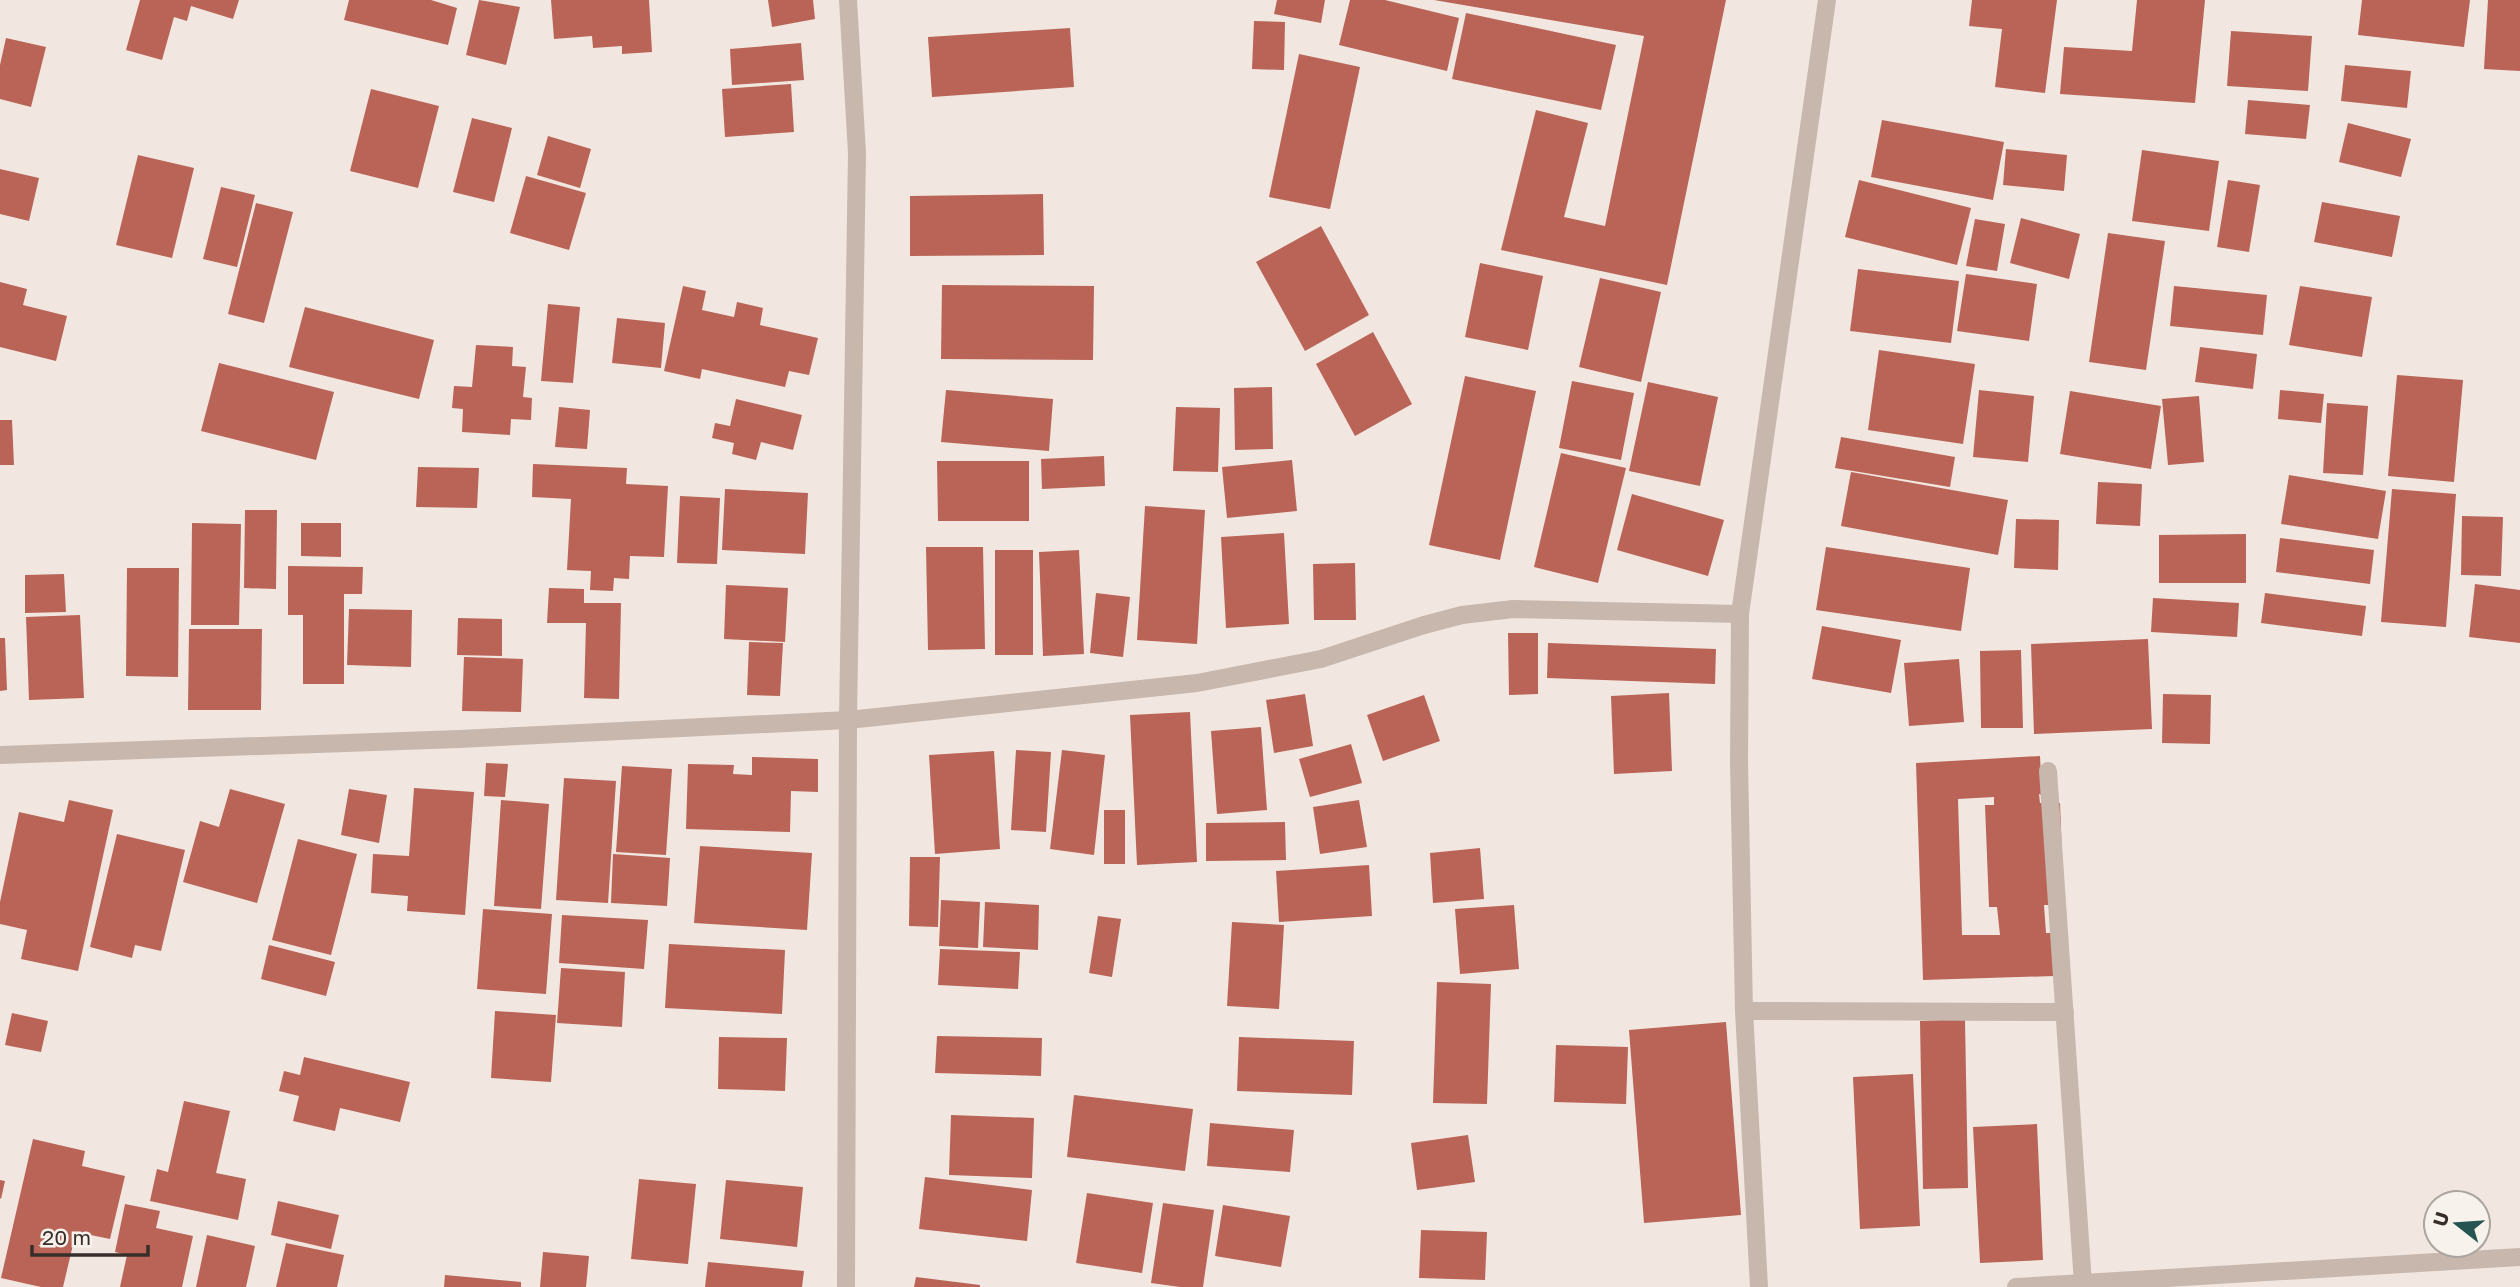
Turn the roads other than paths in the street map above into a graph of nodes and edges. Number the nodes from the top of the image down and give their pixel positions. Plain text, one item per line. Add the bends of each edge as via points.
1 (848, 0) edge
2 (1827, 0) edge
3 (1740, 614) junction
4 (848, 720) junction
5 (0, 755) edge
6 (2048, 771) dead end
7 (1744, 1011) junction
8 (2065, 1012) junction
9 (2520, 1257) edge
10 (2083, 1284) junction
11 (846, 1287) edge
12 (1759, 1287) edge
13 (2016, 1287) edge

1 - 4 street via 857,153
2 - 3 street
3 - 4 street via 1513,609 1462,615 1321,659 1197,683
3 - 7 street
4 - 5 street
4 - 11 street
6 - 8 street
7 - 8 street
7 - 12 street
8 - 10 street
9 - 10 street
10 - 13 street

